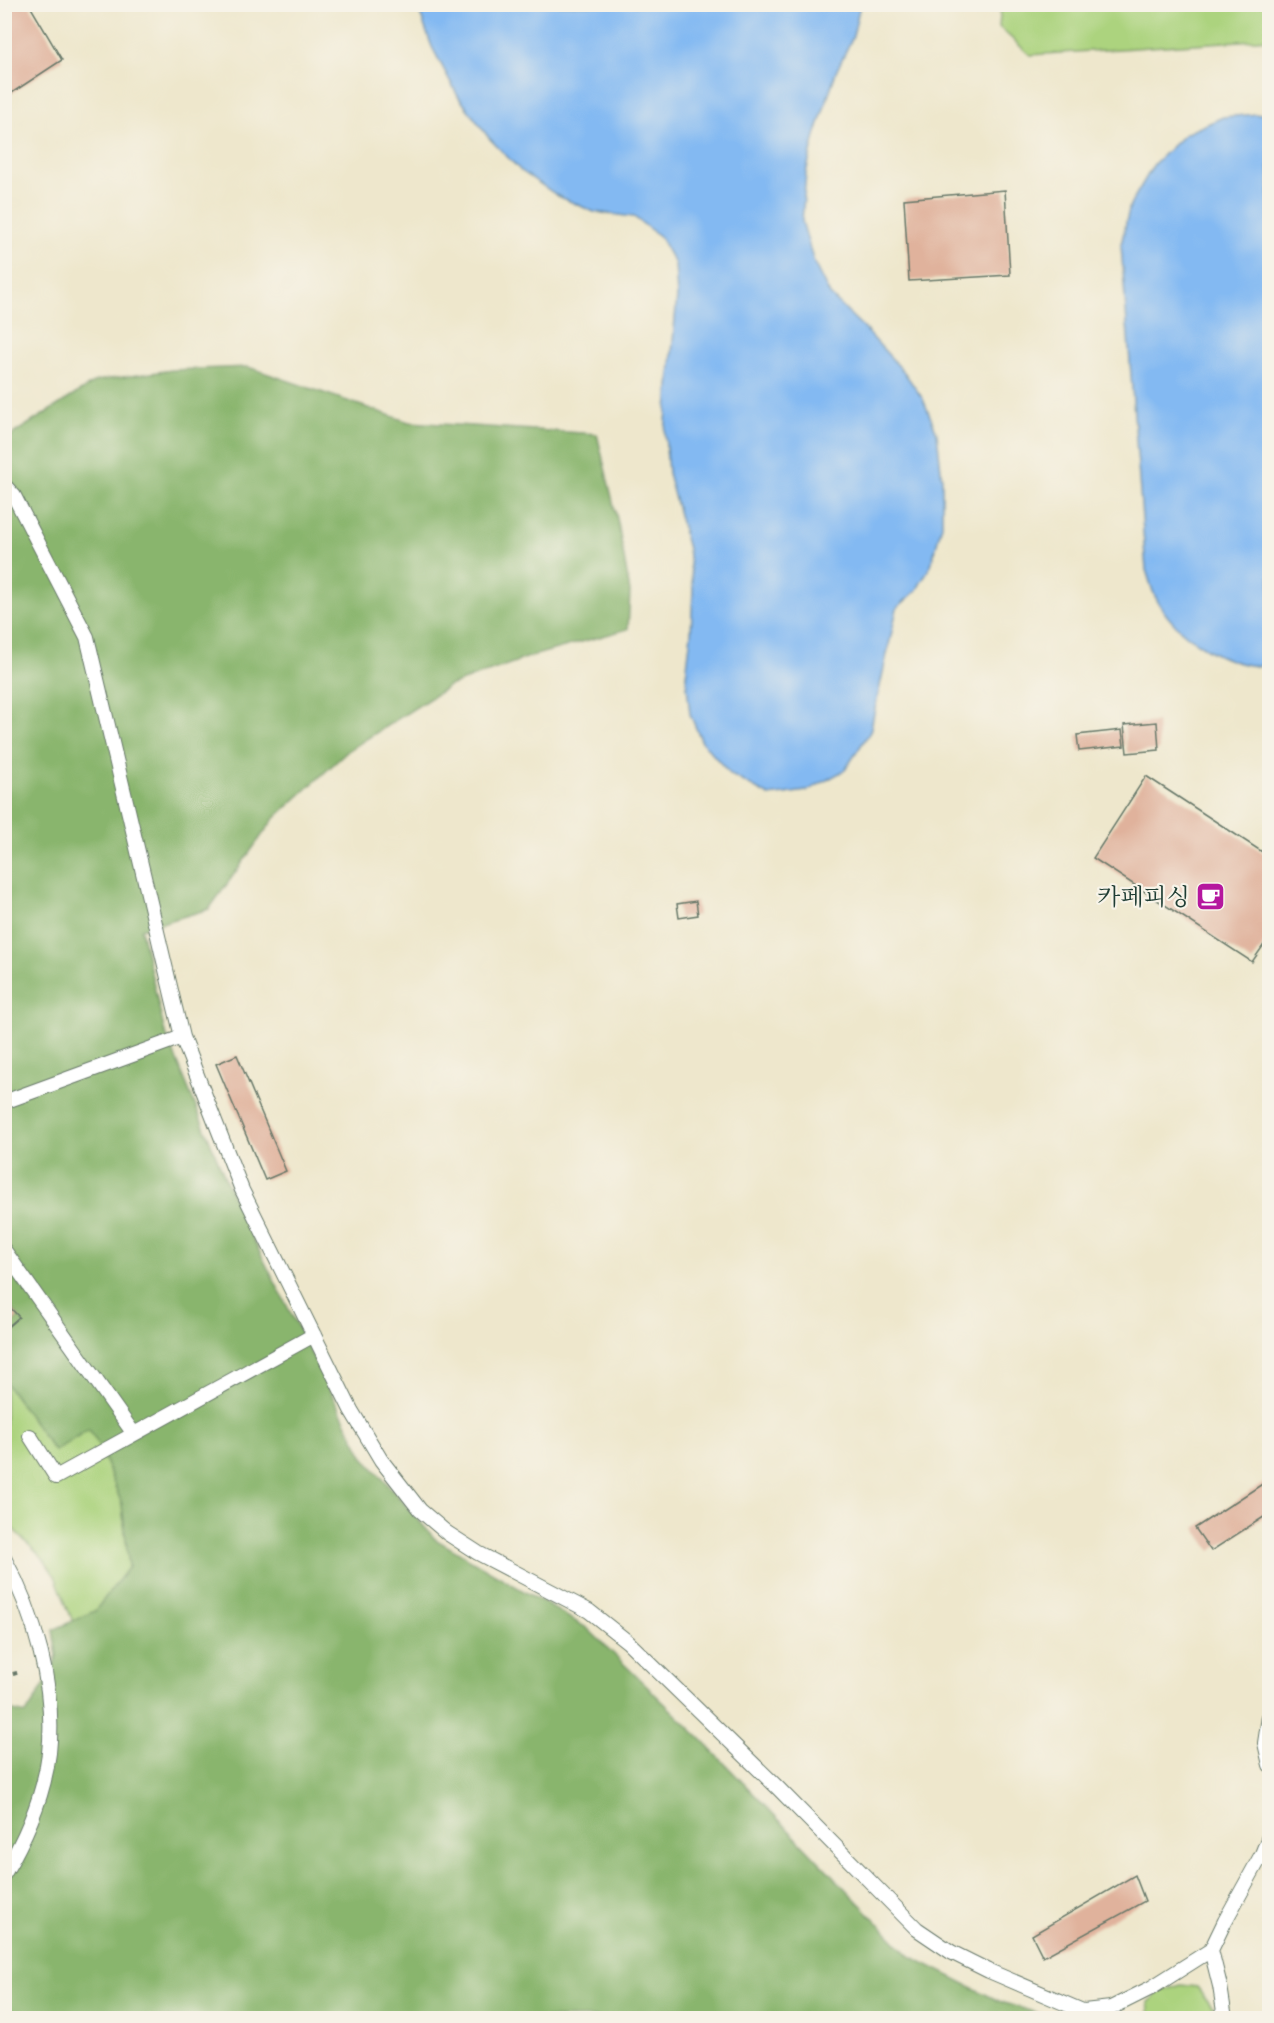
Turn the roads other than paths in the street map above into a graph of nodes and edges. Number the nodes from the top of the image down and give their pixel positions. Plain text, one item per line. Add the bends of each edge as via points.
1 (4, 485) edge
2 (182, 1037) junction
3 (4, 1102) edge
4 (4, 1250) edge
5 (314, 1335) junction
6 (134, 1434) junction
7 (30, 1436) dead end
8 (4, 1558) edge
9 (1269, 1710) edge
10 (1269, 1765) edge
11 (1269, 1834) edge
12 (4, 1874) edge
13 (1212, 1950) junction
14 (1082, 2011) junction
15 (1099, 2019) edge
16 (1225, 2019) edge

1 - 2 lane via 14,496 87,637
2 - 3 lane
2 - 5 lane via 242,1190
4 - 6 lane
5 - 6 lane
5 - 14 lane via 381,1460 420,1510 478,1553 589,1611 628,1642 917,1929 951,1952
6 - 7 lane via 56,1477
8 - 12 lane via 31,1616 42,1655 50,1714 49,1753 39,1801 21,1846
9 - 10 lane via 1265,1743
11 - 13 lane
13 - 14 lane via 1111,2008
13 - 16 lane
14 - 15 lane

